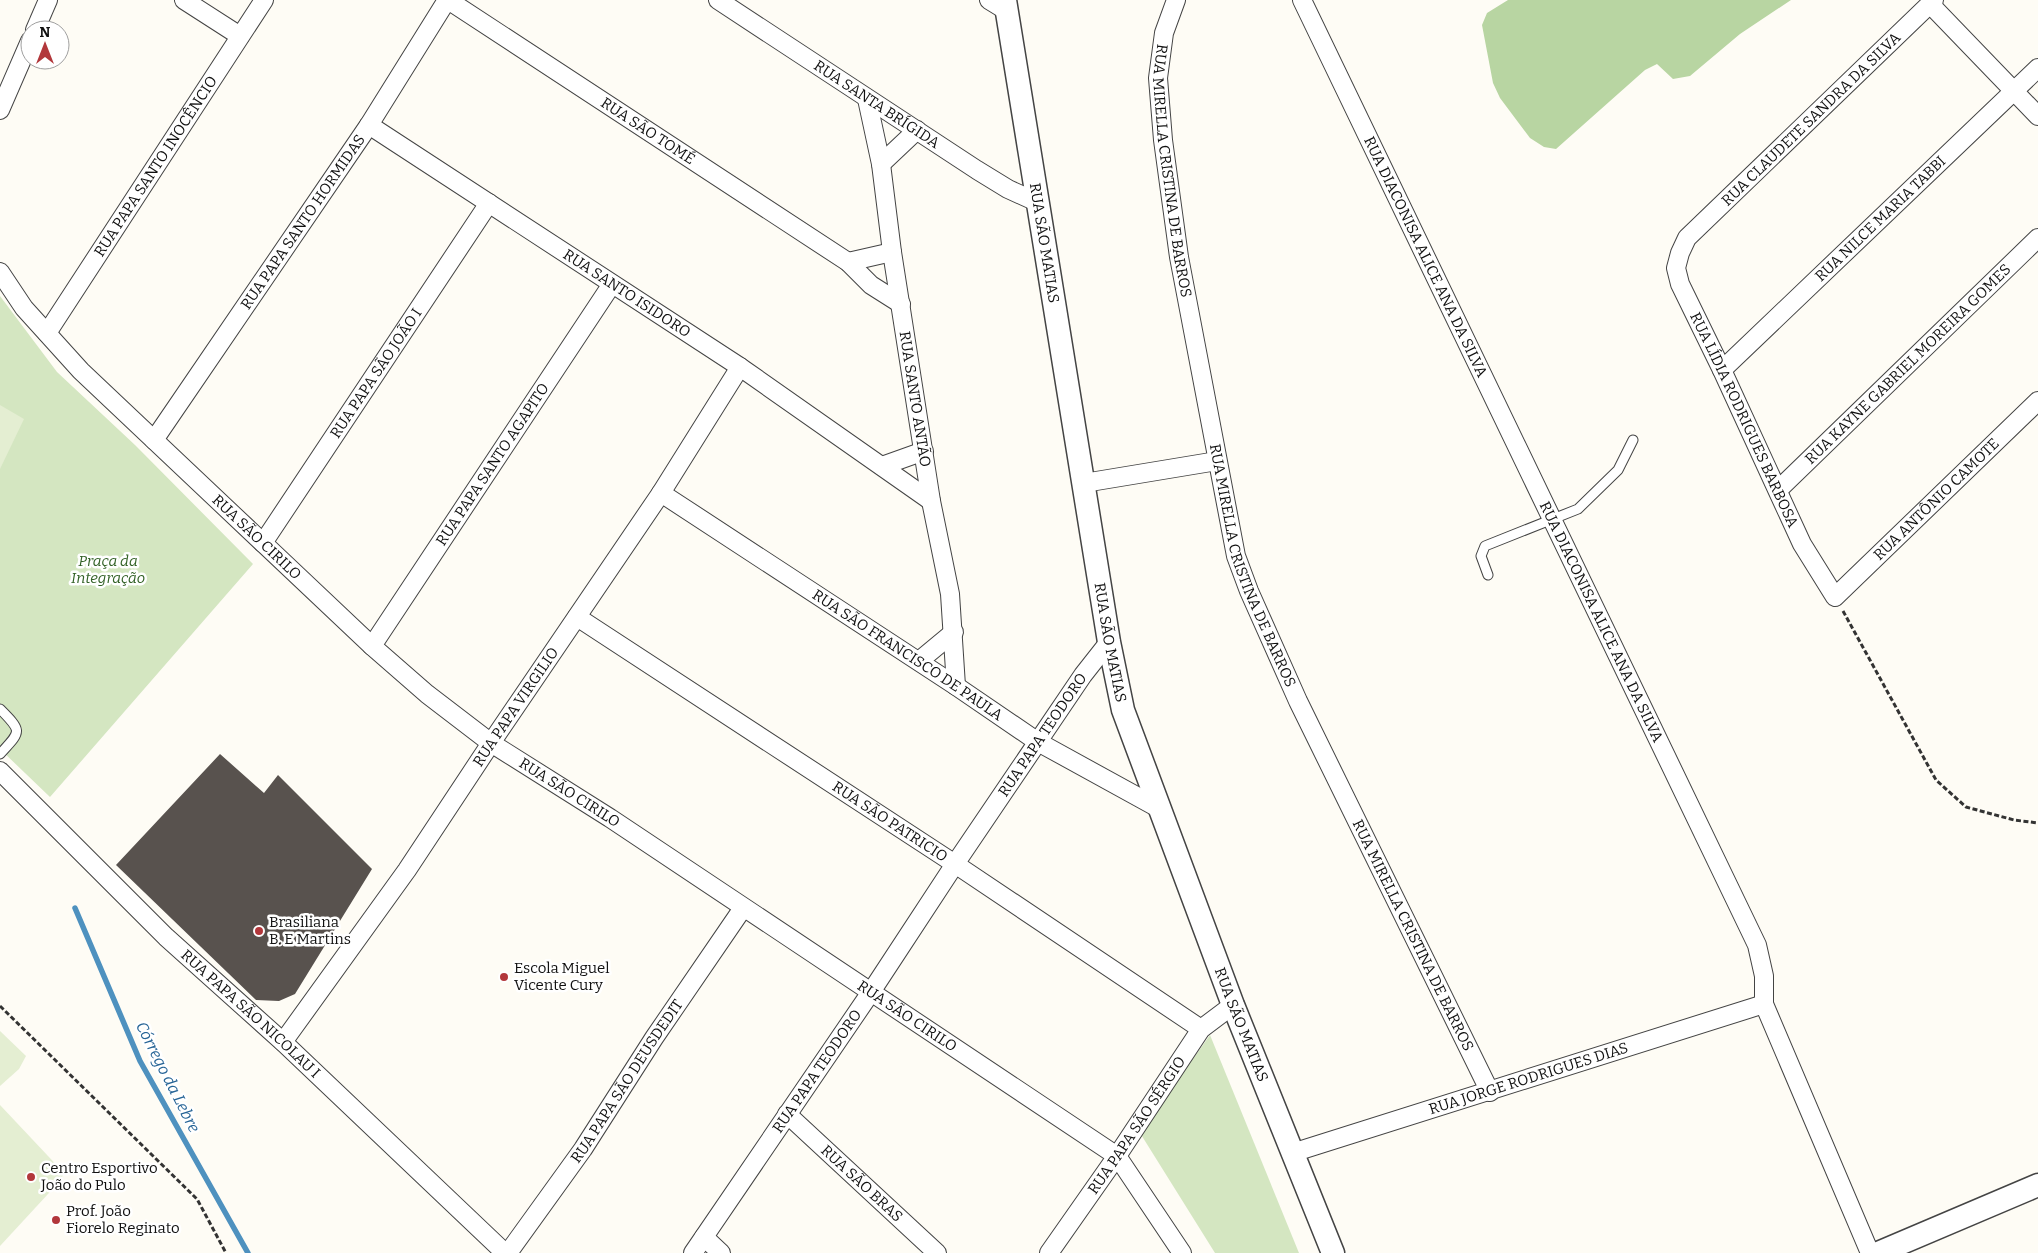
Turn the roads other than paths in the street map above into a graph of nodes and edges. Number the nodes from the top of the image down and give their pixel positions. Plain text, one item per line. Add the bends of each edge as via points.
1 (48, 0) edge
2 (184, 0) edge
3 (264, 0) edge
4 (447, 0) edge
5 (718, 0) edge
6 (1176, 0) edge
7 (1302, 0) edge
8 (1932, 2) edge
9 (1001, 4) edge
10 (39, 20) edge
11 (240, 36) junction
12 (20, 64) edge
13 (2038, 68) edge
14 (2014, 91) junction
15 (867, 99) junction
16 (0, 110) edge
17 (2038, 116) edge
18 (369, 125) junction
19 (917, 130) junction
20 (881, 164) junction
21 (489, 203) junction
22 (1039, 203) junction
23 (1687, 238) joint
24 (2038, 238) edge
25 (892, 252) junction
26 (848, 262) junction
27 (0, 272) edge
28 (612, 284) junction
29 (900, 304) junction
30 (47, 332) junction
31 (740, 368) junction
32 (1722, 370) junction
33 (2038, 401) edge
34 (154, 440) junction
35 (1633, 440) dead end
36 (924, 451) junction
37 (1217, 460) junction
38 (882, 466) junction
39 (1084, 484) junction
40 (1778, 490) junction
41 (661, 493) junction
42 (932, 501) junction
43 (1551, 519) junction
44 (263, 543) junction
45 (1488, 575) dead end
46 (1835, 597) joint
47 (577, 617) junction
48 (954, 632) junction
49 (1109, 642) junction
50 (372, 646) junction
51 (919, 661) junction
52 (956, 686) junction
53 (0, 709) edge
54 (491, 742) junction
55 (1038, 742) junction
56 (0, 754) edge
57 (0, 771) edge
58 (1160, 808) junction
59 (955, 864) junction
60 (743, 908) junction
61 (871, 992) junction
62 (1764, 1004) junction
63 (1233, 1005) junction
64 (1201, 1029) junction
65 (284, 1042) junction
66 (1490, 1092) junction
67 (787, 1114) junction
68 (1292, 1153) junction
69 (1117, 1156) junction
70 (2038, 1185) edge
71 (704, 1237) junction
72 (507, 1253) edge
73 (693, 1253) edge
74 (721, 1253) edge
75 (937, 1253) edge
76 (1049, 1253) edge
77 (1182, 1253) edge
78 (1333, 1253) edge
79 (1870, 1253) edge
80 (1878, 1253) edge

1 - 10 street
2 - 11 street
3 - 11 street, RUA PAPA SANTO INOCÊNCIO
4 - 18 street, RUA PAPA SANTO HORMIDAS
4 - 26 street, RUA SÃO TOMÉ
5 - 15 street, RUA SANTA BRÍGIDA
6 - 37 street, RUA MIRELLA CRISTINA DE BARROS via 1164,33 1158,78 1163,140 1179,257
7 - 43 street, RUA DIACONISA ALICE ANA DA SILVA
8 - 14 street
8 - 23 street, RUA CLAUDETE SANDRA DA SILVA
9 - 22 street, RUA SÃO MATIAS
11 - 30 street, RUA PAPA SANTO INOCÊNCIO
12 - 16 street
13 - 14 street, RUA NILCE MARIA TABBI
14 - 17 street
14 - 32 street, RUA NILCE MARIA TABBI
15 - 19 street, RUA SANTA BRÍGIDA
15 - 20 street, RUA SANTO ANTÃO
18 - 21 street, RUA SANTO ISIDORO
18 - 34 street, RUA PAPA SANTO HORMIDAS
19 - 20 street
19 - 22 street, RUA SANTA BRÍGIDA via 1008,189
20 - 25 street, RUA SANTO ANTÃO
21 - 28 street, RUA SANTO ISIDORO
21 - 44 street, RUA PAPA SÃO JOÃO I
22 - 39 street, RUA SÃO MATIAS
23 - 32 street, RUA LÍDIA RODRIGUES BARBOSA via 1676,268 1680,284
24 - 40 street, RUA KAYNE GABRIEL MOREIRA GOMES
25 - 26 street
25 - 29 street, RUA SANTO ANTÃO
26 - 29 street, RUA SÃO TOMÉ via 871,285
27 - 30 street, RUA SÃO CIRILO via 24,308
28 - 31 street, RUA SANTO ISIDORO
28 - 50 street, RUA PAPA SANTO AGAPITO
29 - 36 street, RUA SANTO ANTÃO
30 - 34 street, RUA SÃO CIRILO via 81,371
31 - 38 street, RUA SANTO ISIDORO
31 - 41 street, RUA PAPA VIRGILIO
32 - 40 street, RUA LÍDIA RODRIGUES BARBOSA
33 - 46 street, RUA ANTÔNIO CAMOTE
34 - 44 street, RUA SÃO CIRILO
35 - 43 lane via 1618,470 1578,509
36 - 38 street
36 - 42 street, RUA SANTO ANTÃO
37 - 39 street
37 - 66 street, RUA MIRELLA CRISTINA DE BARROS via 1236,556 1249,591 1298,701
38 - 42 street, RUA SANTO ISIDORO
39 - 49 street, RUA SÃO MATIAS
40 - 46 street, RUA LÍDIA RODRIGUES BARBOSA via 1802,544
41 - 47 street, RUA PAPA VIRGILIO
41 - 51 street, RUA SÃO FRANCISCO DE PAULA
42 - 48 street, RUA SANTO ANTÃO
43 - 45 lane via 1485,546 1481,556
43 - 62 street, RUA DIACONISA ALICE ANA DA SILVA via 1757,945 1764,976
44 - 50 street, RUA SÃO CIRILO
47 - 54 street, RUA PAPA VIRGILIO
47 - 59 street, RUA SÃO PATRICIO
48 - 51 street
48 - 52 street, RUA SANTO ANTÃO
49 - 55 street, RUA PAPA TEODORO
49 - 58 street, RUA SÃO MATIAS via 1123,710
50 - 54 street, RUA SÃO CIRILO via 427,694
51 - 52 street, RUA SÃO FRANCISCO DE PAULA
52 - 55 street, RUA SÃO FRANCISCO DE PAULA
53 - 56 lane via 15,724 17,732
54 - 60 street, RUA SÃO CIRILO
54 - 65 street, RUA PAPA VIRGILIO via 407,870
55 - 58 street, RUA SÃO FRANCISCO DE PAULA
55 - 59 street, RUA PAPA TEODORO
57 - 65 street, RUA PAPA SÃO NICOLAU I via 166,937
58 - 63 street, RUA SÃO MATIAS
59 - 61 street, RUA PAPA TEODORO
59 - 64 street, RUA SÃO PATRICIO
60 - 61 street, RUA SÃO CIRILO
60 - 72 street, RUA PAPA SÃO DEUSDEDIT via 583,1149
61 - 67 street, RUA PAPA TEODORO
61 - 69 street, RUA SÃO CIRILO
62 - 66 street, RUA JORGE RODRIGUES DIAS
62 - 79 street, RUA DIACONISA ALICE ANA DA SILVA
63 - 64 street, RUA PAPA SÃO SÉRGIO
63 - 68 street, RUA SÃO MATIAS
64 - 69 street, RUA PAPA SÃO SÉRGIO
65 - 72 street, RUA PAPA SÃO NICOLAU I
66 - 68 street, RUA JORGE RODRIGUES DIAS
67 - 71 street, RUA PAPA TEODORO
67 - 75 street, RUA SÃO BRAS
68 - 78 street, RUA SÃO MATIAS
69 - 76 street, RUA PAPA SÃO SÉRGIO
69 - 77 street, RUA SÃO CIRILO
70 - 80 street
71 - 73 street, RUA PAPA TEODORO
71 - 74 street

